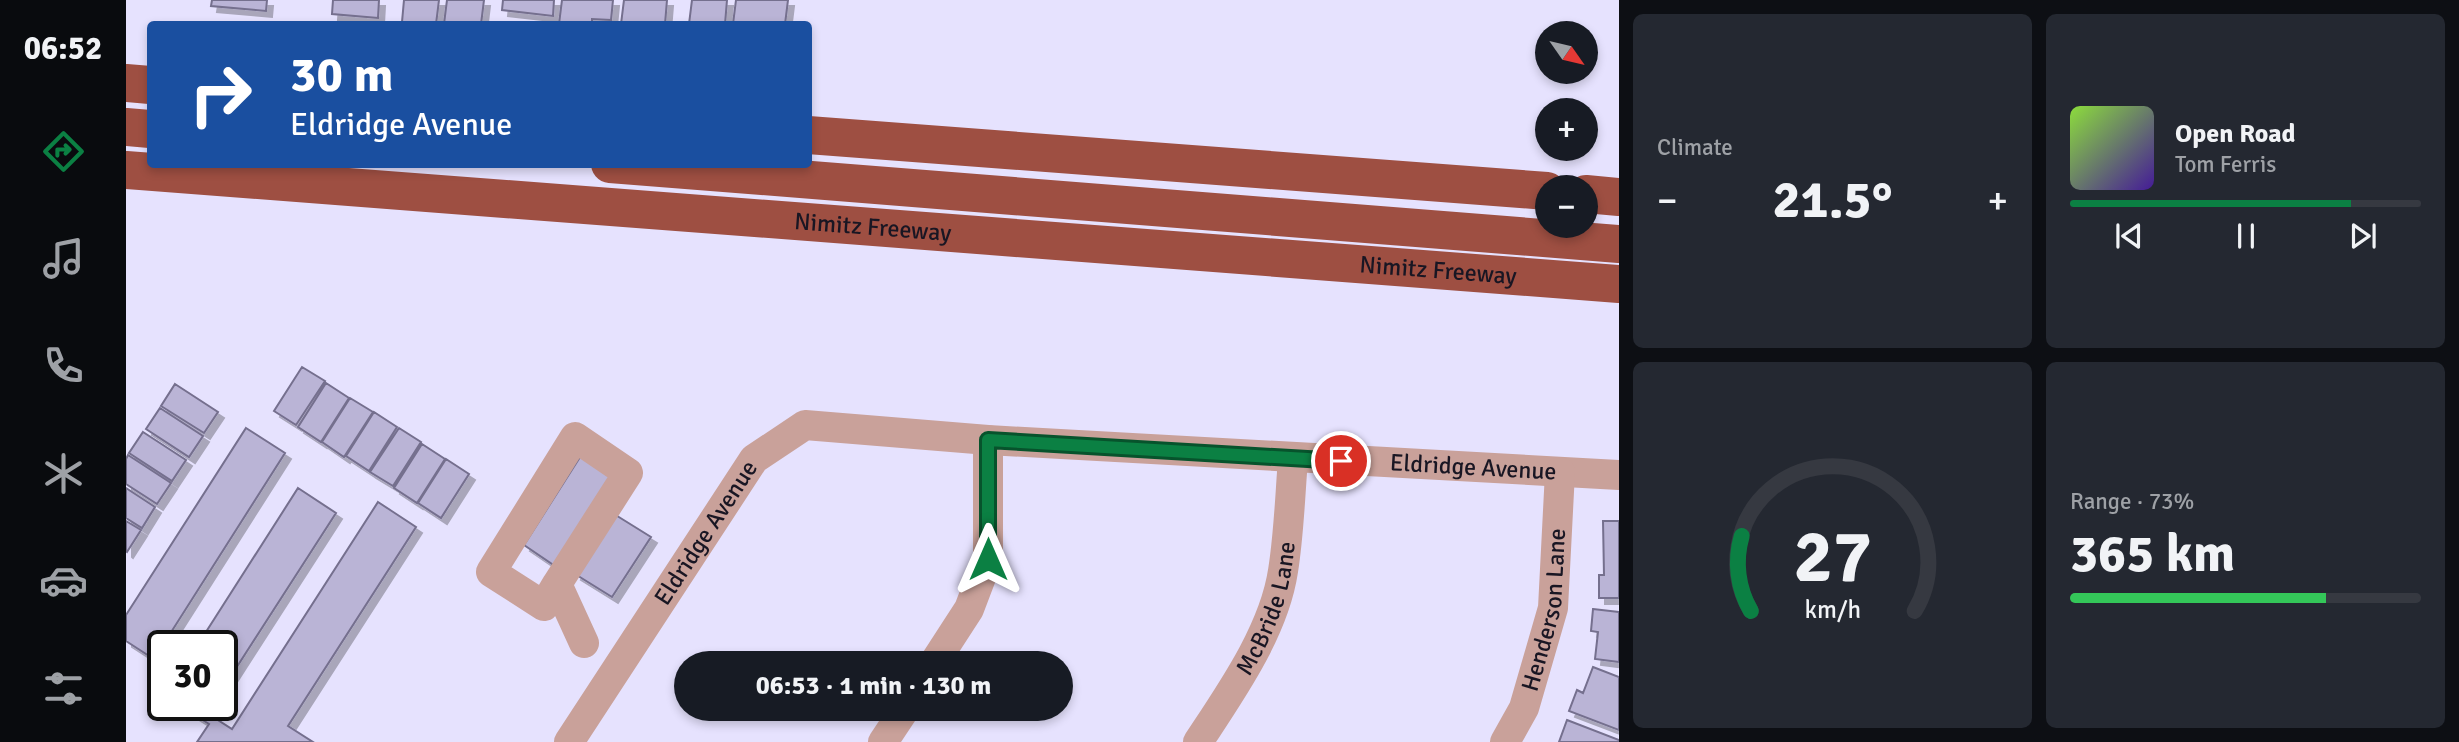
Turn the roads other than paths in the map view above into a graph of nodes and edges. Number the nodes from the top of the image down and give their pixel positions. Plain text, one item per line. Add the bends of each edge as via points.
1 (126, 83) edge
2 (147, 85) edge
3 (126, 127) edge
4 (147, 129) edge
5 (812, 135) edge
6 (660, 168) edge
7 (126, 170) edge
8 (1535, 190) edge
9 (1598, 195) edge
10 (1619, 197) edge
11 (1619, 244) edge
12 (1619, 284) edge
13 (988, 440) junction
14 (1293, 459) junction
15 (1560, 472) junction
16 (1619, 475) edge
17 (551, 595) junction
18 (942, 651) edge
19 (618, 667) junction
20 (897, 721) edge
21 (569, 742) edge
22 (883, 742) edge
23 (1198, 742) edge
24 (1505, 742) edge

1 - 2 highway
3 - 4 highway
5 - 8 highway
6 - 11 highway
7 - 12 highway, Nimitz Freeway
9 - 10 highway
13 - 14 street, Eldridge Avenue
13 - 18 street via 988,559 970,609
13 - 19 street, Eldridge Avenue via 805,425 754,459
14 - 15 street, Eldridge Avenue
14 - 23 street, McBride Lane via 1283,573 1266,627
15 - 16 street, Eldridge Avenue
15 - 24 street, Henderson Lane via 1553,608 1524,708
17 - 17 street via 628,474 575,437 491,572
17 - 19 street via 584,643
19 - 21 street, Eldridge Avenue
20 - 22 street

